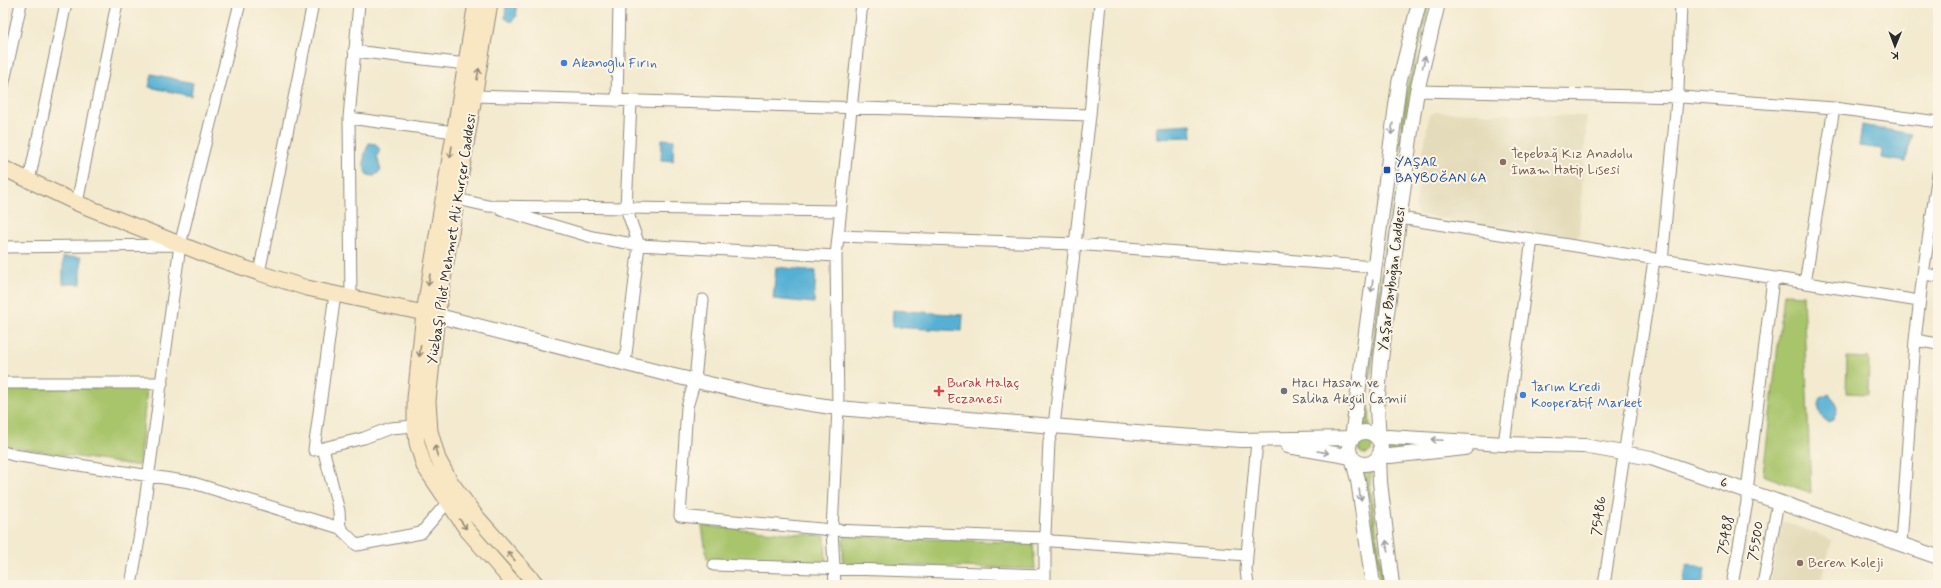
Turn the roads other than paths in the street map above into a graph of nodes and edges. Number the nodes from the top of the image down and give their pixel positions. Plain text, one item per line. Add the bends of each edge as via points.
1 (21, 3) edge
2 (66, 3) edge
3 (117, 3) edge
4 (240, 3) edge
5 (314, 3) edge
6 (358, 3) edge
7 (476, 3) edge
8 (490, 3) edge
9 (619, 3) edge
10 (862, 3) edge
11 (1100, 3) edge
12 (1419, 3) edge
13 (1438, 3) edge
14 (1681, 3) edge
15 (354, 51) junction
16 (466, 64) junction
17 (3, 86) edge
18 (1417, 92) junction
19 (475, 96) junction
20 (1677, 96) junction
21 (617, 101) junction
22 (631, 102) junction
23 (851, 108) junction
24 (1834, 108) junction
25 (1090, 115) junction
26 (349, 118) junction
27 (1938, 122) edge
28 (454, 132) junction
29 (3, 168) edge
30 (1938, 174) edge
31 (29, 181) junction
32 (457, 199) junction
33 (78, 203) junction
34 (488, 206) junction
35 (626, 208) junction
36 (841, 211) junction
37 (1400, 218) junction
38 (838, 236) junction
39 (1532, 239) junction
40 (1075, 244) junction
41 (180, 245) junction
42 (639, 245) junction
43 (3, 247) edge
44 (836, 256) junction
45 (1658, 261) junction
46 (1374, 267) junction
47 (259, 273) junction
48 (1923, 274) junction
49 (1938, 276) edge
50 (1773, 279) junction
51 (1805, 283) junction
52 (335, 294) junction
53 (351, 298) junction
54 (703, 300) dead end
55 (1919, 301) junction
56 (430, 314) junction
57 (1915, 340) junction
58 (1938, 344) edge
59 (624, 363) junction
60 (695, 380) junction
61 (3, 383) edge
62 (162, 383) junction
63 (838, 408) junction
64 (415, 426) junction
65 (1054, 426) junction
66 (1352, 438) junction
67 (1379, 439) junction
68 (1258, 441) junction
69 (1504, 444) junction
70 (323, 448) junction
71 (3, 452) edge
72 (1623, 452) junction
73 (1379, 455) junction
74 (1352, 457) junction
75 (149, 476) junction
76 (1747, 491) junction
77 (1778, 502) junction
78 (447, 503) junction
79 (340, 528) junction
80 (832, 530) junction
81 (1045, 538) junction
82 (1901, 544) junction
83 (1247, 555) junction
84 (1938, 557) edge
85 (714, 565) dead end
86 (835, 570) junction
87 (1045, 580) edge
88 (131, 585) edge
89 (515, 585) edge
90 (537, 585) edge
91 (835, 585) edge
92 (1248, 585) edge
93 (1373, 585) edge
94 (1392, 585) edge
95 (1604, 585) edge
96 (1732, 585) edge
97 (1763, 585) edge

1 - 17 street
2 - 31 street
3 - 33 street
4 - 41 street
5 - 47 street
6 - 15 street
7 - 16 main road, Yüzbaşı Pilot Mehmet Ali Kurçer Caddesi
19 -> 8 main road, Yüzbaşı Pilot Mehmet Ali Kurçer Caddesi
9 - 21 street
10 - 23 street
11 - 25 street
12 -> 46 street, Yaşar Bayboğan Caddesi via 1399,83
18 -> 13 street, Yaşar Bayboğan Caddesi
14 - 20 street, 75486
15 - 16 street
15 - 26 street
16 - 28 main road, Yüzbaşı Pilot Mehmet Ali Kurçer Caddesi
18 - 20 street
18 - 37 street, Yaşar Bayboğan Caddesi
19 - 21 street
19 - 32 main road, Yüzbaşı Pilot Mehmet Ali Kurçer Caddesi
20 - 24 street
20 - 45 street, 75486
21 - 22 street
22 - 23 street
22 - 35 street
23 - 25 street
23 - 36 street
24 - 27 street
24 - 51 street
25 - 40 street
26 - 28 street
26 - 53 street
28 -> 56 main road, Yüzbaşı Pilot Mehmet Ali Kurçer Caddesi
29 - 31 main road
30 - 48 street
31 - 33 main road
32 - 34 street
32 - 56 main road, Yüzbaşı Pilot Mehmet Ali Kurçer Caddesi
33 - 41 main road
34 - 35 street
34 - 42 street via 592,237
35 - 36 street
35 - 42 street
36 - 38 street
37 - 39 street
37 - 67 street, Yaşar Bayboğan Caddesi via 1381,359 1377,409
38 - 40 street
38 - 44 street
39 - 45 street
39 - 69 street
40 - 46 street
40 - 65 street
41 - 43 street
41 - 47 main road
41 - 62 street
42 - 44 street
42 - 59 street
44 - 63 street
45 - 50 street
45 - 72 street, 75486
46 -> 66 street, Yaşar Bayboğan Caddesi
47 - 52 main road
48 - 49 street
48 - 55 street
50 - 51 street
50 - 76 street, 75488
51 - 55 street
52 - 53 main road
52 - 70 street via 314,450
53 - 56 main road
54 - 60 street
55 - 57 street
56 - 59 street
56 -> 64 main road, Yüzbaşı Pilot Mehmet Ali Kurçer Caddesi via 415,398
90 -> 56 main road, Yüzbaşı Pilot Mehmet Ali Kurçer Caddesi via 475,515 450,481 438,459 430,431 428,401
57 - 58 street
57 - 82 street
59 - 60 street
60 - 63 street via 766,397
60 - 80 street via 686,407 680,516
61 - 62 street
62 - 75 street
63 - 65 street
63 - 80 street
64 - 70 street via 390,428 364,438
64 - 78 main road, Yüzbaşı Pilot Mehmet Ali Kurçer Caddesi via 424,466
65 - 68 street
65 - 81 street via 1049,441
66 - 67 street via 1365,431
66 - 68 street
66 - 74 street via 1349,448
69 -> 67 street via 1388,437
67 - 73 street
68 -> 74 street
68 - 83 street
69 - 72 street, 6 via 1584,446
69 - 73 street
70 - 79 street via 339,511
71 - 75 street
72 - 76 street, 6 via 1651,458
72 - 95 street, 75486
73 - 74 street via 1366,464
94 -> 73 street
74 -> 93 street
75 - 79 street via 190,482
75 - 88 street
76 - 77 street, 6
76 - 96 street, 75488
77 - 82 street, 6
77 - 97 street, 75500
78 - 79 street via 421,533 357,545
78 -> 89 main road, Yüzbaşı Pilot Mehmet Ali Kurçer Caddesi
80 - 81 street
80 - 86 street
81 - 83 street via 1052,541
81 - 87 street
82 - 84 street, 6
83 - 92 street
85 - 86 street
86 - 87 street
86 - 91 street

